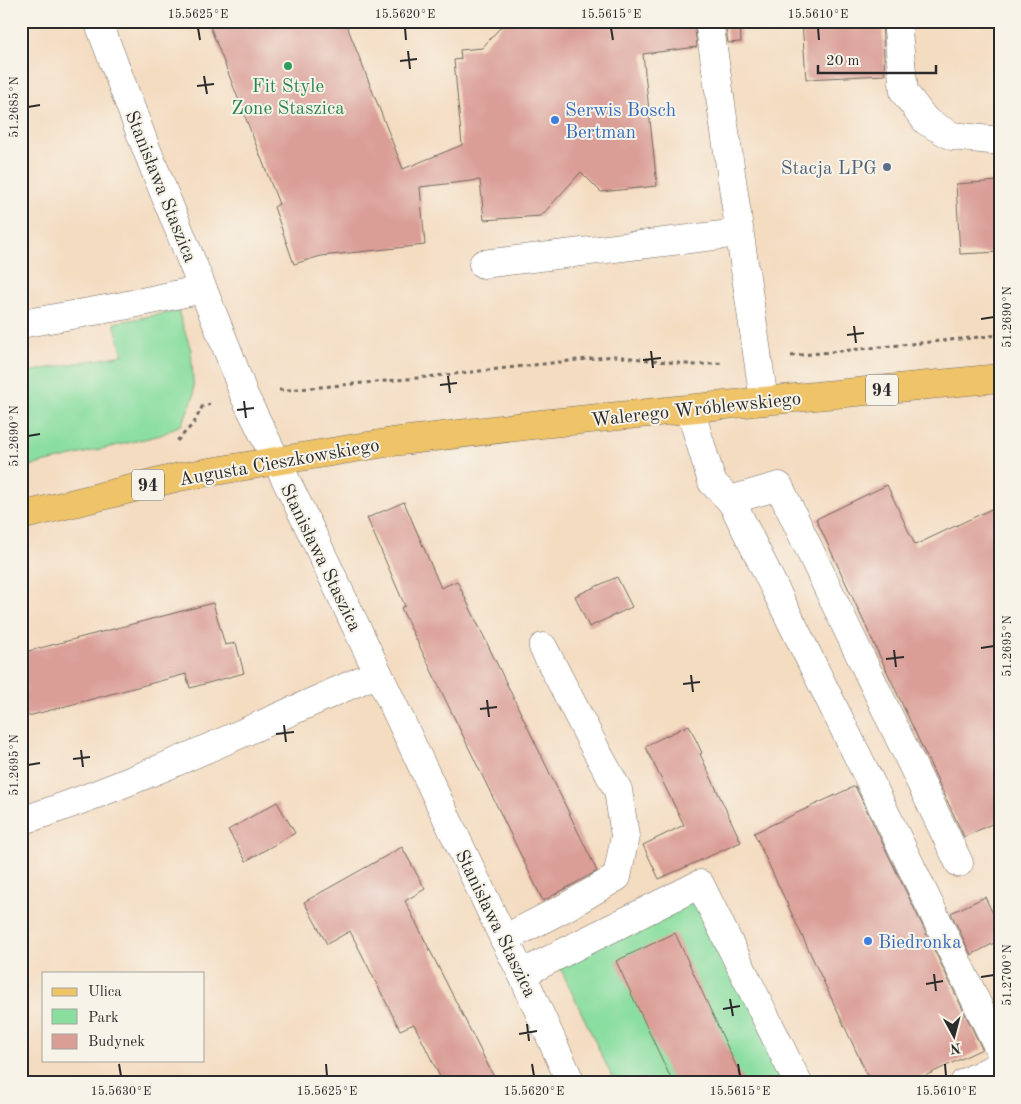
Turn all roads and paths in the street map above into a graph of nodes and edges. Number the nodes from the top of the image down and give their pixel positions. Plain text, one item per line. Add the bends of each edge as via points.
1 (98, 21) edge
2 (709, 21) edge
3 (897, 21) edge
4 (1000, 141) edge
5 (739, 233) junction
6 (483, 264) dead end
7 (203, 289) junction
8 (21, 324) edge
9 (1000, 335) edge
10 (758, 359) junction
11 (1000, 378) edge
12 (288, 390) dead end
13 (764, 401) junction
14 (214, 403) dead end
15 (690, 409) junction
16 (392, 442) joint
17 (170, 446) dead end
18 (276, 461) junction
19 (730, 500) junction
20 (21, 516) edge
21 (543, 647) dead end
22 (378, 673) junction
23 (21, 821) edge
24 (958, 863) dead end
25 (504, 939) junction
26 (522, 974) junction
27 (1000, 1051) edge
28 (1000, 1065) edge
29 (571, 1083) edge
30 (798, 1083) edge
31 (964, 1083) edge

1 - 7 street, Stanisława Staszica
2 - 5 street
3 - 4 street via 904,92 926,121 952,136
5 - 6 street
5 - 10 street
7 - 8 street
7 - 18 street, Stanisława Staszica via 244,395
9 - 10 path
10 - 12 path via 695,365 614,356
10 - 13 street
11 - 13 main road, Walerego Wróblewskiego / 94
13 - 15 main road, Walerego Wróblewskiego / 94
14 - 17 path via 202,406 194,423
15 - 16 main road, Walerego Wróblewskiego / 94
15 - 19 street via 712,482
16 - 18 main road, Augusta Cieszkowskiego / 94
18 - 20 main road, Augusta Cieszkowskiego / 94 via 179,477
18 - 22 street, Stanisława Staszica
19 - 24 street via 779,486
19 - 27 street
21 - 25 street via 618,790 624,836 617,877
22 - 23 street via 154,772
22 - 25 street, Stanisława Staszica
25 - 26 street, Stanisława Staszica
26 - 29 street, Stanisława Staszica
26 - 30 street via 700,884
28 - 31 street

